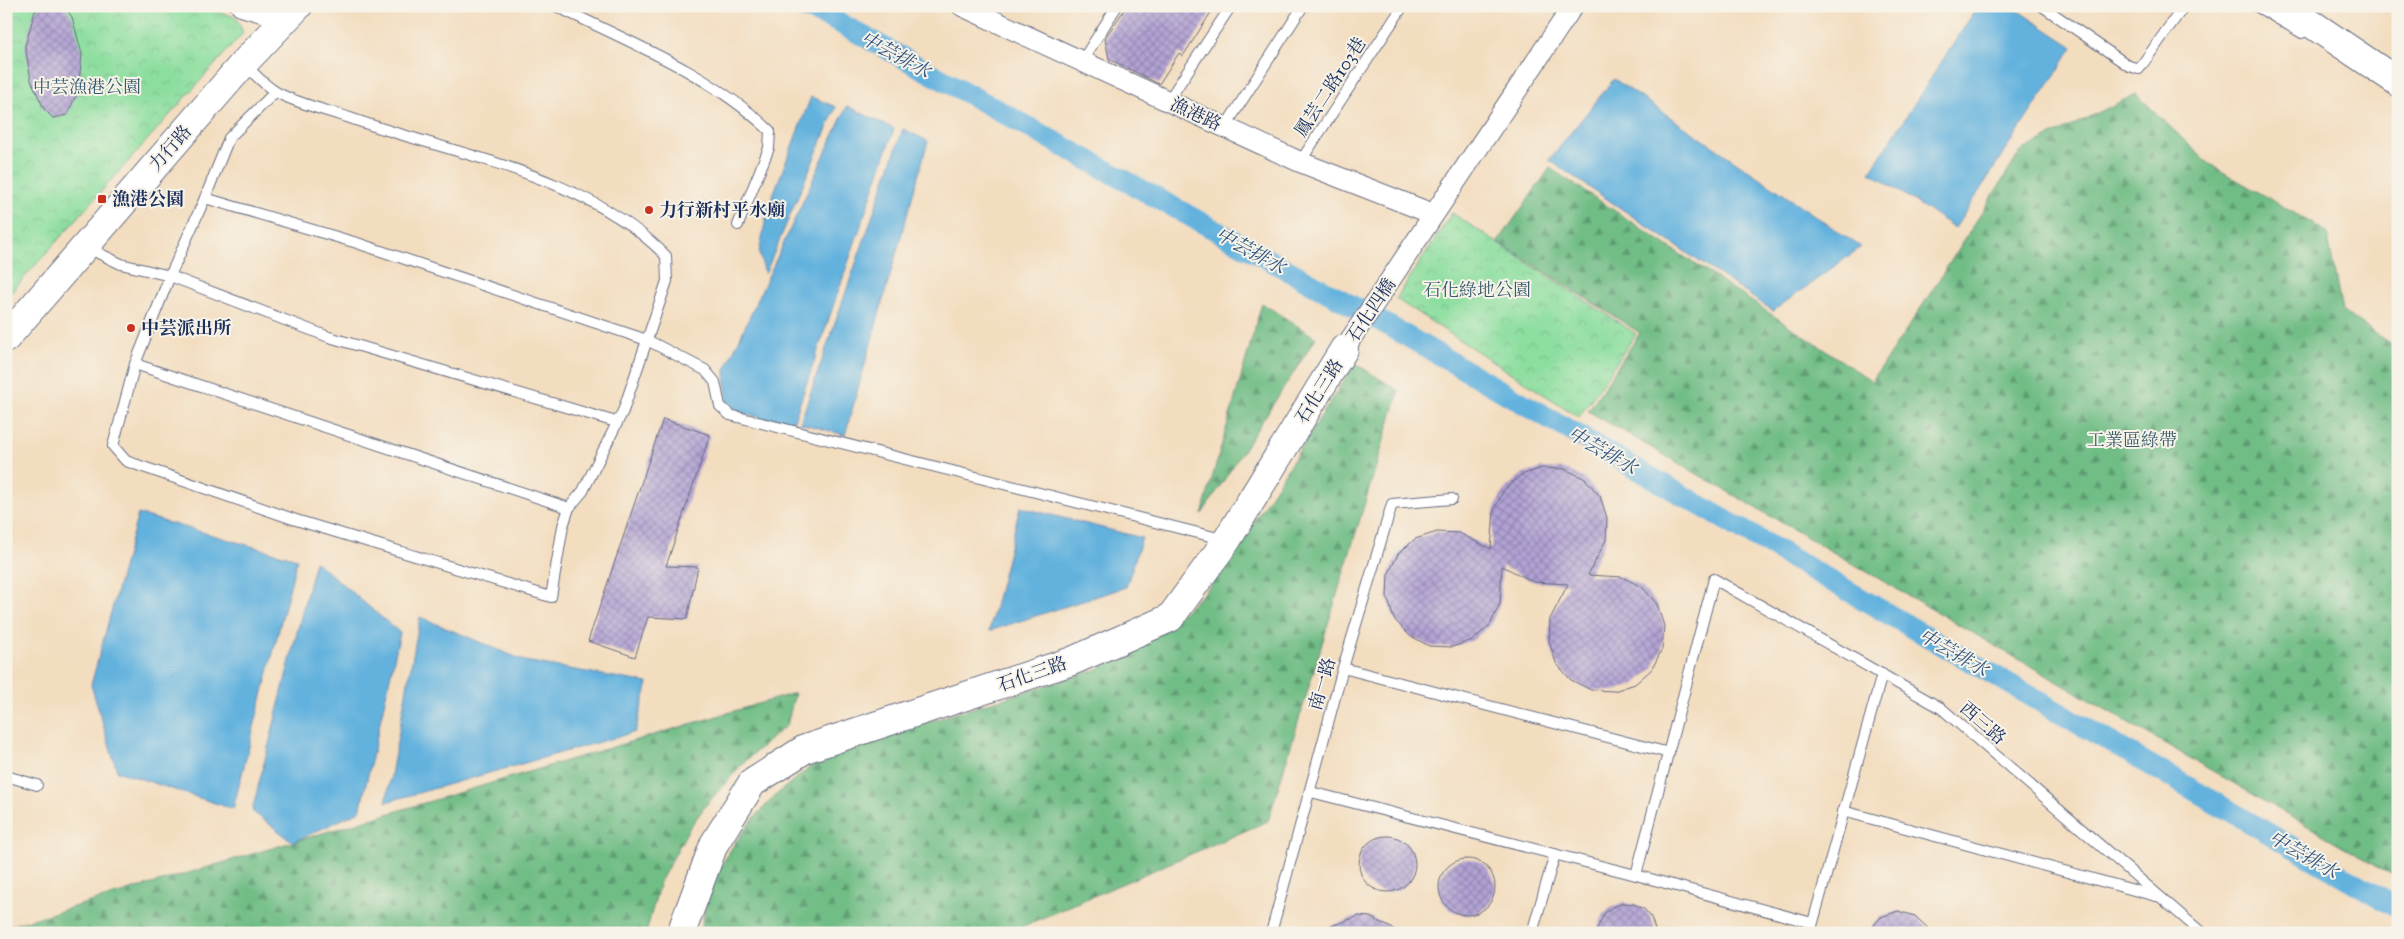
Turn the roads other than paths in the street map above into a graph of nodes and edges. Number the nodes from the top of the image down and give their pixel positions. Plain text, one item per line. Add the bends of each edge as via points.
1 (241, 6) edge
2 (556, 6) edge
3 (962, 6) edge
4 (1117, 6) edge
5 (1231, 6) edge
6 (1303, 6) edge
7 (1403, 6) edge
8 (1573, 6) edge
9 (2042, 6) edge
10 (2184, 6) edge
11 (2256, 6) edge
12 (2285, 6) edge
13 (292, 13) edge
14 (2314, 40) dead end
15 (2331, 50) dead end
16 (1082, 61) junction
17 (243, 64) junction
18 (2398, 82) edge
19 (2398, 89) edge
20 (275, 92) junction
21 (1168, 101) junction
22 (1225, 127) junction
23 (1300, 162) junction
24 (205, 198) junction
25 (1433, 214) junction
26 (738, 225) dead end
27 (85, 247) junction
28 (170, 276) junction
29 (6, 338) edge
30 (647, 340) junction
31 (1344, 349) joint
32 (135, 364) junction
33 (616, 422) junction
34 (1452, 499) dead end
35 (569, 508) junction
36 (1227, 540) junction
37 (1344, 668) junction
38 (1882, 674) junction
39 (1669, 753) junction
40 (6, 776) edge
41 (37, 785) dead end
42 (1311, 792) junction
43 (1844, 811) junction
44 (1555, 854) junction
45 (1636, 875) junction
46 (2160, 897) junction
47 (1811, 928) edge
48 (681, 933) edge
49 (1271, 933) edge
50 (1532, 933) edge
51 (2202, 933) edge

1 - 13 street
2 - 26 lane via 673,64 746,107 770,131 770,148
3 - 16 street, 漁港路
4 - 16 lane
5 - 21 lane
6 - 22 lane
7 - 23 lane, 鳳芸二路103巷
8 - 25 street
9 - 10 lane via 2129,66 2139,69
11 - 14 lane
12 - 18 street
13 - 17 street, 力行路
15 - 19 lane
16 - 21 street, 漁港路
17 - 20 lane
17 - 27 street, 力行路
20 - 24 lane via 229,138
20 - 30 lane via 562,187 646,236 666,256 667,281
21 - 22 street, 漁港路
22 - 23 street, 漁港路
23 - 25 street, 漁港路
24 - 28 lane
24 - 30 lane via 357,243
25 - 31 street, 石化四橋
27 - 28 lane via 121,264
27 - 29 street, 力行路
28 - 32 lane
28 - 33 lane via 329,336
30 - 33 lane via 623,411
30 - 36 lane via 705,370 715,382 720,406 730,415
31 - 36 street, 石化三路
32 - 35 lane
32 - 35 lane via 113,446 126,461 296,520 551,597
33 - 35 lane via 583,491
34 - 37 lane, 南一路 via 1392,504
36 - 48 street, 石化三路 via 1170,618 1072,661 805,749 752,783 714,844
37 - 39 lane
37 - 42 lane, 南一路 via 1311,782
38 - 39 lane, 西三路 via 1714,579
38 - 43 lane
38 - 46 lane, 西三路 via 1941,708
39 - 45 lane
40 - 41 lane
42 - 44 lane
42 - 49 lane, 南一路
43 - 46 lane
43 - 47 lane
44 - 45 lane
44 - 50 lane
45 - 47 lane
46 - 51 lane, 西三路

